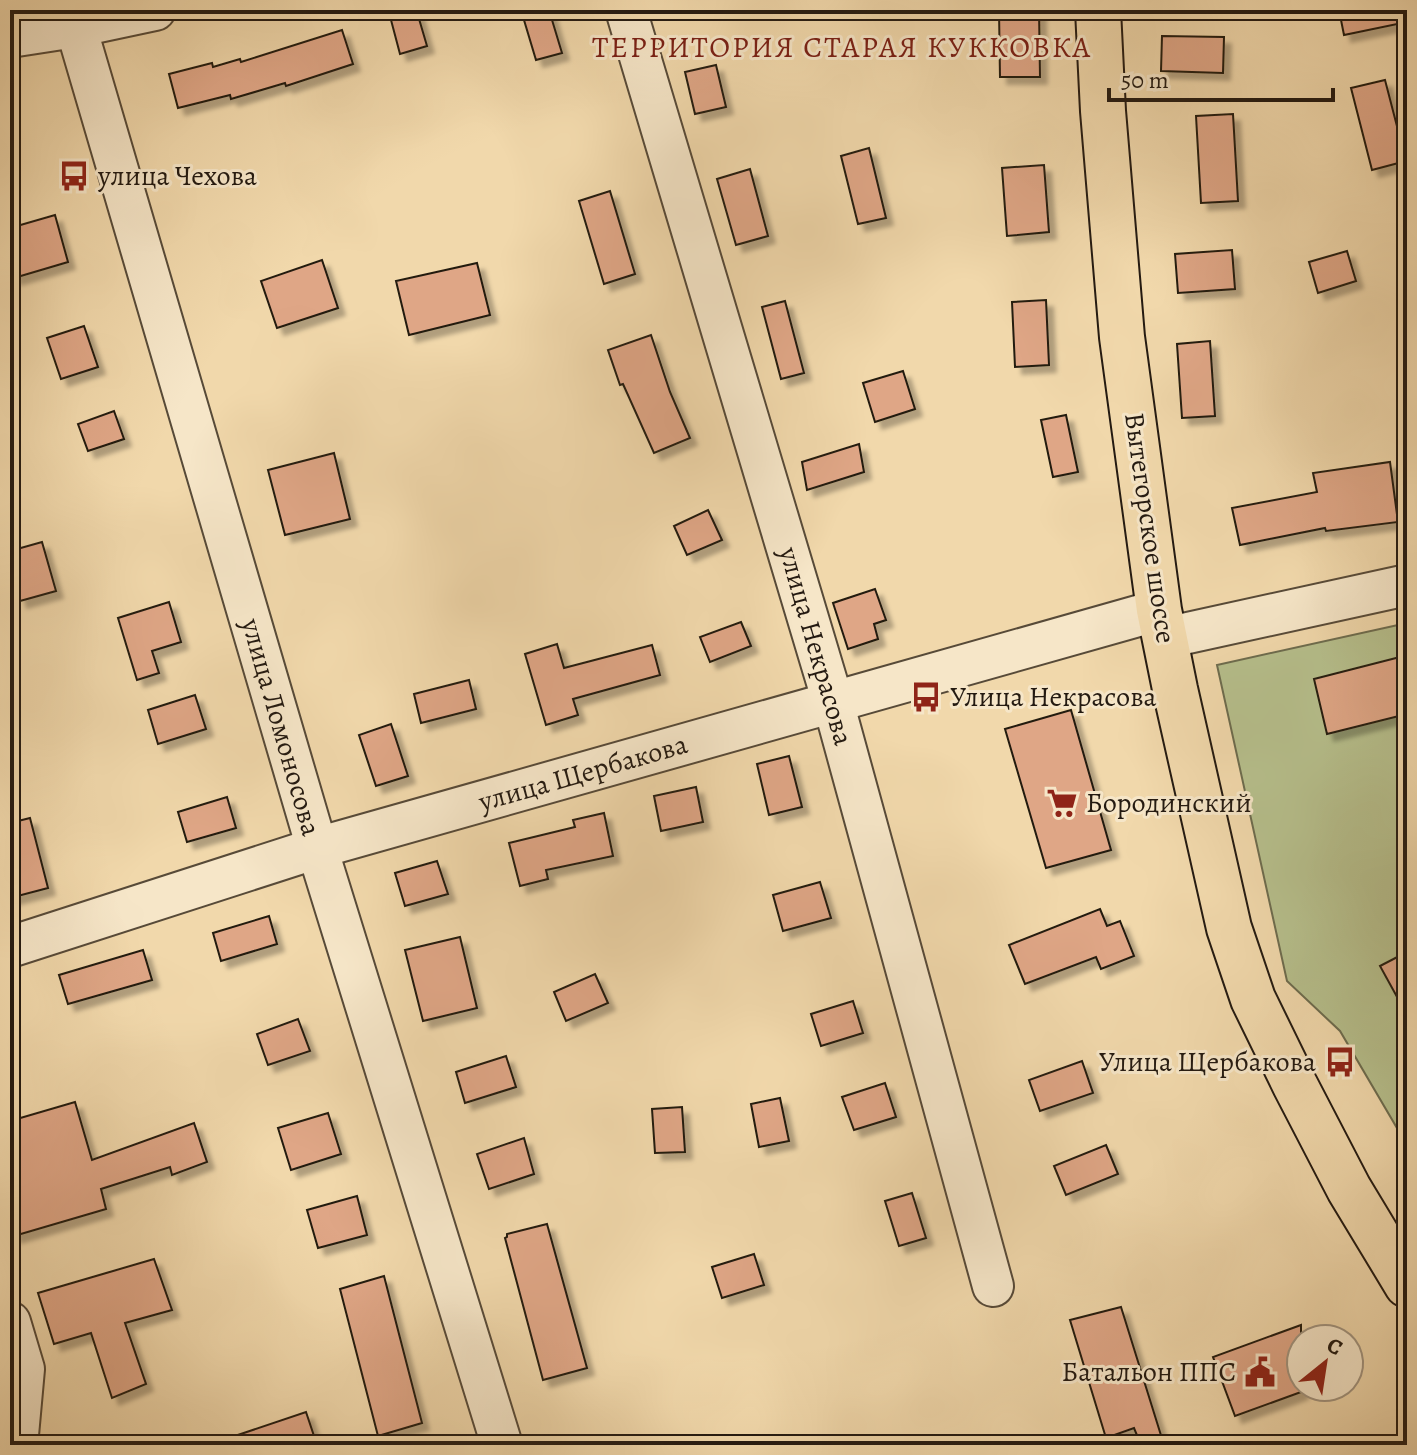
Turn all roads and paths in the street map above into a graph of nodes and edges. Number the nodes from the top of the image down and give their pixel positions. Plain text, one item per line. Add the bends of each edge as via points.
1 (155, 10) edge
2 (626, 10) edge
3 (1098, 10) edge
4 (73, 18) edge
5 (10, 37) edge
6 (1407, 585) edge
7 (1162, 624) junction
8 (833, 702) junction
9 (317, 848) junction
10 (10, 947) edge
11 (1407, 1285) edge
12 (993, 1286) dead end
13 (10, 1322) edge
14 (501, 1442) dead end
15 (19, 1445) edge

1 - 4 street
2 - 8 street, улица Некрасова
3 - 7 main road, Вытегорское шоссе via 1122,337
4 - 5 street
4 - 9 street, улица Ломоносова
6 - 7 street, улица Щербакова
7 - 8 street, улица Щербакова
7 - 11 main road, Вытегорское шоссе via 1229,928 1253,999 1349,1189
8 - 9 street, улица Щербакова
8 - 12 street, улица Некрасова
9 - 10 street, улица Щербакова
9 - 14 street, улица Ломоносова
13 - 15 street via 24,1369

